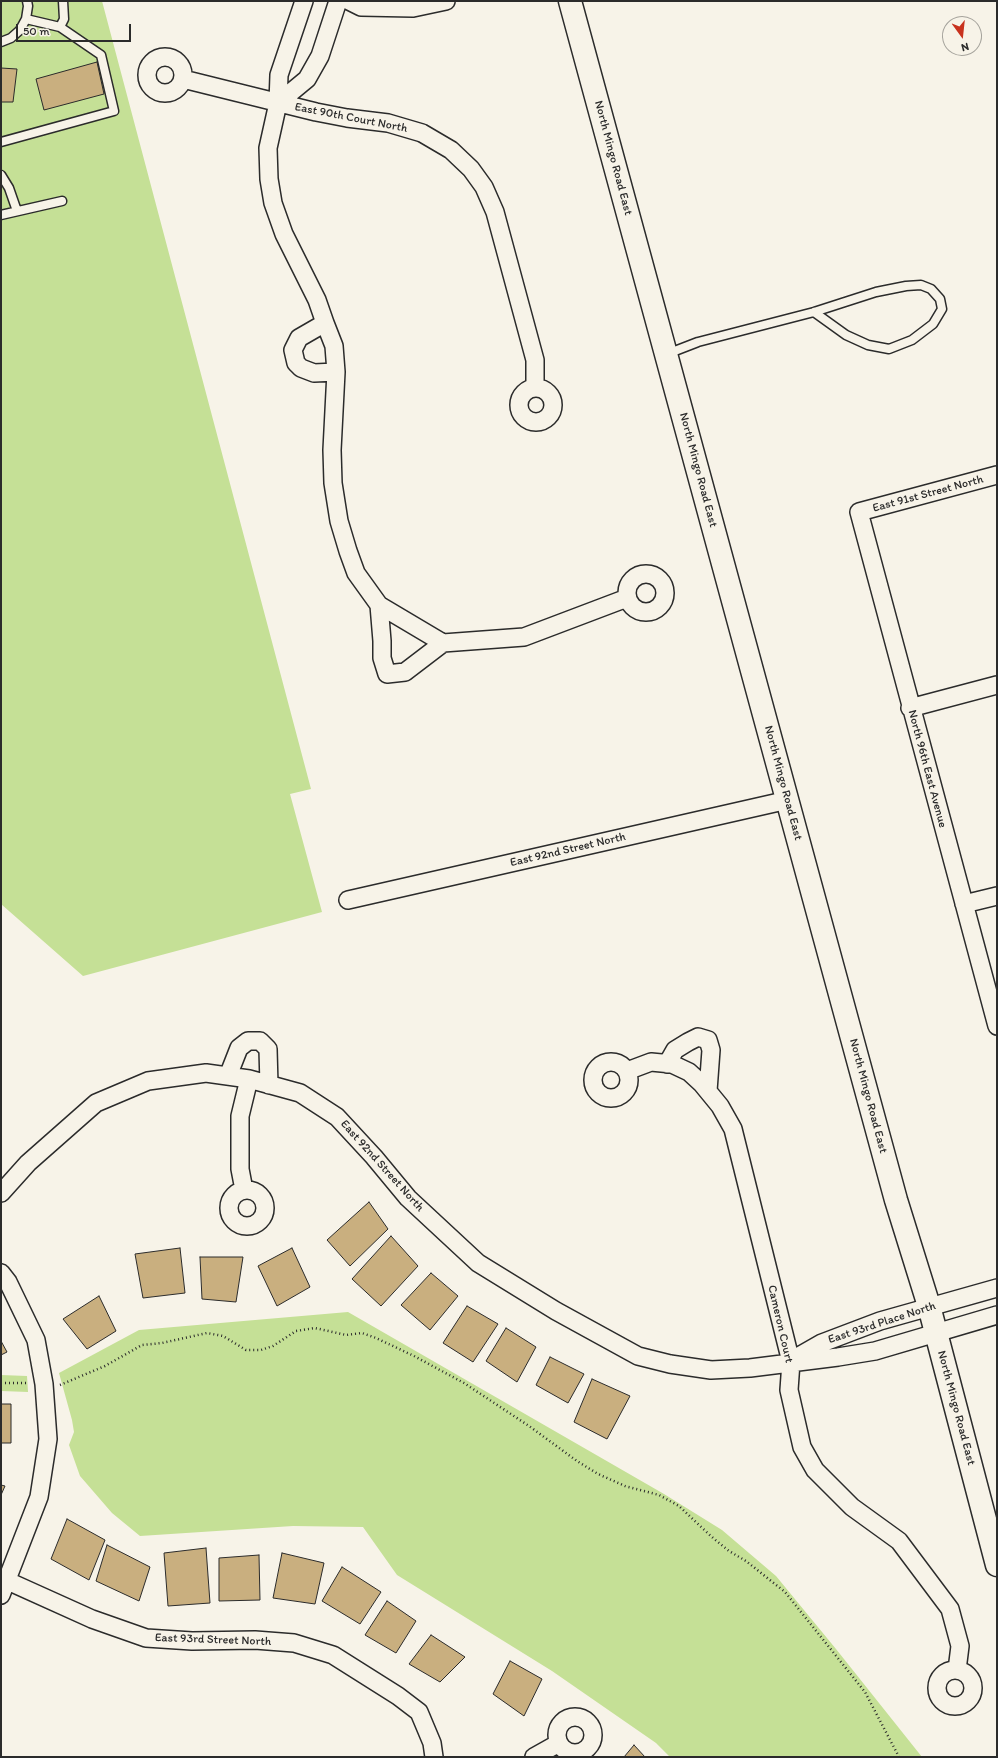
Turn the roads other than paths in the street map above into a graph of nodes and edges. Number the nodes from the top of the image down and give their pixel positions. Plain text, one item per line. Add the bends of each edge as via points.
1 (27, 1) edge
2 (63, 1) edge
3 (304, 1) edge
4 (338, 1) edge
5 (350, 1) edge
6 (446, 1) edge
7 (570, 1) edge
8 (26, 19) junction
9 (60, 27) junction
10 (1, 42) edge
11 (183, 79) dead end
12 (278, 103) junction
13 (1, 142) edge
14 (1, 175) edge
15 (62, 201) dead end
16 (16, 211) junction
17 (1, 215) edge
18 (814, 312) junction
19 (326, 323) junction
20 (667, 354) junction
21 (336, 372) junction
22 (535, 388) dead end
23 (997, 475) edge
24 (859, 512) joint
25 (627, 598) dead end
26 (378, 605) junction
27 (442, 644) junction
28 (997, 685) edge
29 (910, 708) junction
30 (788, 800) junction
31 (997, 896) edge
32 (348, 900) dead end
33 (964, 904) junction
34 (997, 1026) edge
35 (667, 1064) junction
36 (627, 1071) dead end
37 (228, 1076) junction
38 (249, 1079) junction
39 (270, 1085) junction
40 (708, 1091) junction
41 (244, 1190) dead end
42 (1, 1193) edge
43 (1, 1273) edge
44 (997, 1288) edge
45 (929, 1306) junction
46 (997, 1315) edge
47 (936, 1332) junction
48 (791, 1362) junction
49 (997, 1565) edge
50 (3, 1584) edge
51 (957, 1670) dead end
52 (559, 1743) dead end
53 (434, 1757) edge
54 (534, 1757) edge

1 - 8 lane
2 - 9 lane via 64,19
3 - 12 street via 279,75
4 - 12 street via 320,56 306,80
5 - 6 street via 361,7 405,8
7 - 20 street, North Mingo Road East
8 - 9 lane
8 - 10 lane via 20,30
9 - 13 lane via 101,55 114,111
11 - 12 street, East 90th Court North
12 - 19 street via 268,148 273,203 284,234
12 - 22 street, East 90th Court North via 347,118 388,123 422,133 451,150 471,169 484,188 495,212 535,360
14 - 16 lane via 9,188
15 - 16 lane
16 - 17 lane
18 - 18 lane via 876,292 921,284 931,289 940,299 942,309 933,324 912,340 889,349 868,345 846,334
18 - 20 lane via 698,342
19 - 21 street via 334,346
19 - 21 street via 299,338 295,343 294,356 296,362 306,371
20 - 30 street, North Mingo Road East
21 - 26 street via 333,483 339,520 356,572
23 - 24 street, East 91st Street North
24 - 29 street, North 96th East Avenue
25 - 27 street via 524,637
26 - 27 street
26 - 27 street via 382,658 387,674 405,672
28 - 29 street
29 - 33 street, North 96th East Avenue
30 - 32 street, East 92nd Street North
30 - 45 street, North Mingo Road East via 896,1200
31 - 33 street
33 - 34 street, North 96th East Avenue
35 - 36 street, Cameron Court via 651,1062
35 - 40 street, Cameron Court via 689,1072
35 - 40 street via 675,1050 688,1042 698,1037 708,1040 711,1050
37 - 38 street, East 92nd Street North
37 - 39 street via 239,1048 248,1041 260,1041 268,1050
37 - 42 street, East 92nd Street North via 206,1073 148,1081 96,1103 28,1163
38 - 39 street, East 92nd Street North
38 - 41 street via 240,1116 240,1169
39 - 48 street, East 92nd Street North via 300,1093 337,1117 408,1198 478,1263 556,1311 638,1356 711,1370
40 - 48 street, Cameron Court via 733,1129
43 - 50 street via 8,1282 36,1340 44,1384 48,1439 39,1497
44 - 45 street, East 93rd Place North
45 - 47 street, North Mingo Road East
45 - 48 street, East 93rd Place North via 822,1343
46 - 47 street, East 93rd Place North
47 - 48 street, East 93rd Place North via 875,1350
47 - 49 street, North Mingo Road East
48 - 51 street, Cameron Court via 789,1390 802,1447 815,1470 852,1506 899,1541 950,1609 960,1646
50 - 53 street, East 93rd Street North via 146,1638 294,1643 333,1655 419,1712 432,1743
52 - 54 street

